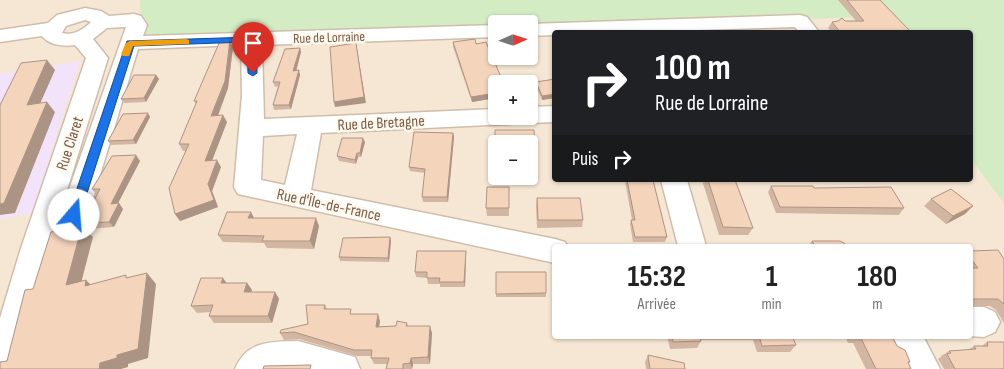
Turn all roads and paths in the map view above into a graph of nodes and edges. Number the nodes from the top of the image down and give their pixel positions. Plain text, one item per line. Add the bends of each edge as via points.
1 (91, 19) edge
2 (804, 27) edge
3 (538, 30) edge
4 (632, 30) edge
5 (52, 31) junction
6 (488, 31) edge
7 (0, 36) edge
8 (252, 40) junction
9 (0, 42) edge
10 (130, 43) junction
11 (552, 114) edge
12 (538, 115) edge
13 (488, 117) edge
14 (311, 126) junction
15 (251, 128) junction
16 (675, 182) edge
17 (296, 197) junction
18 (74, 215) dead end
19 (691, 244) edge
20 (552, 250) edge
21 (908, 339) edge
22 (2, 369) edge
23 (252, 369) edge
24 (343, 369) edge
25 (923, 369) edge

1 - 5 street via 62,40
1 - 10 street via 134,20 137,24
1 - 22 street, Rue Claret via 90,47 96,58 35,248
2 - 4 street
3 - 4 street
5 - 7 street
5 - 9 street
6 - 8 street, Rue de Lorraine
8 - 10 street, Rue de Lorraine
8 - 15 street, Rue d'Île-de-France
10 - 18 street
11 - 12 street
13 - 14 street, Rue de Bretagne
14 - 15 street, Rue de Bretagne
14 - 17 street
15 - 17 street, Rue d'Île-de-France via 247,187
16 - 19 street
17 - 20 street, Rue d'Île-de-France
21 - 25 street
23 - 24 street via 266,358 298,357

